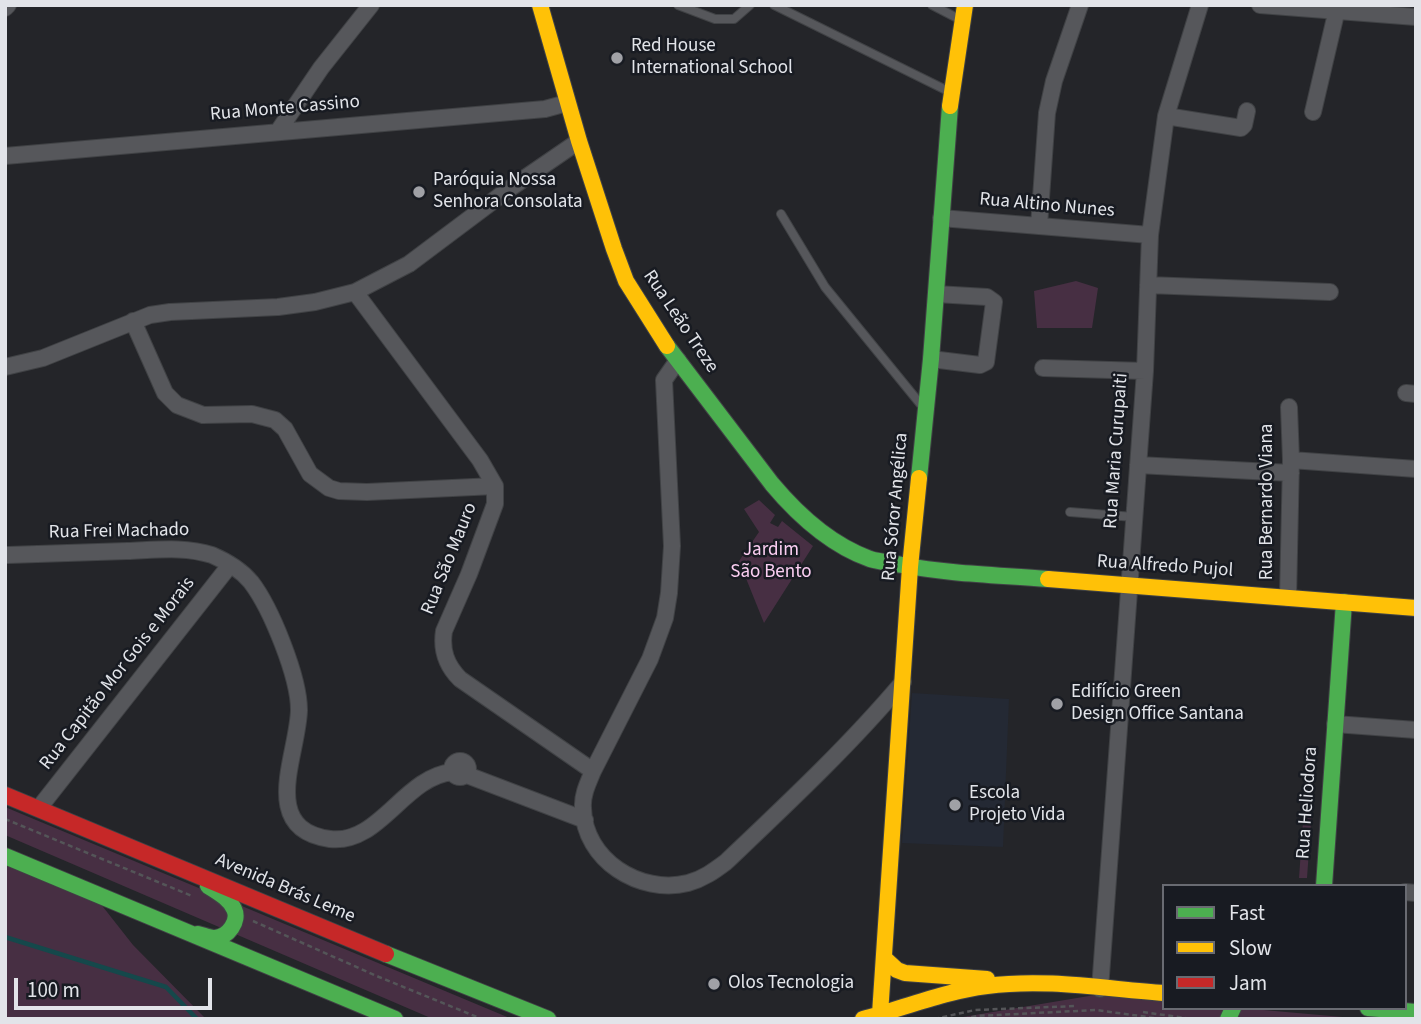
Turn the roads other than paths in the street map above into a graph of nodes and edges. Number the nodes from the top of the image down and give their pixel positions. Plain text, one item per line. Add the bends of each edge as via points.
1 (371, 5) edge
2 (540, 5) edge
3 (678, 5) edge
4 (750, 5) edge
5 (774, 5) edge
6 (932, 5) edge
7 (1080, 5) edge
8 (1200, 5) edge
9 (1260, 5) edge
10 (1337, 8) edge
11 (963, 13) edge
12 (1416, 17) edge
13 (951, 92) junction
14 (567, 103) junction
15 (1247, 111) dead end
16 (1313, 112) dead end
17 (1166, 116) junction
18 (279, 130) junction
19 (579, 141) junction
20 (5, 156) edge
21 (781, 215) dead end
22 (941, 218) junction
23 (1039, 226) junction
24 (1150, 235) junction
25 (1148, 285) junction
26 (355, 292) junction
27 (1330, 292) dead end
28 (936, 294) junction
29 (133, 321) junction
30 (931, 359) junction
31 (678, 360) junction
32 (5, 367) edge
33 (1043, 368) dead end
34 (1145, 370) junction
35 (1289, 407) dead end
36 (926, 410) junction
37 (1138, 466) junction
38 (1291, 467) junction
39 (1416, 469) edge
40 (495, 486) junction
41 (1070, 512) dead end
42 (1133, 517) junction
43 (5, 555) edge
44 (230, 565) junction
45 (911, 568) junction
46 (1128, 585) junction
47 (1288, 598) junction
48 (1344, 602) junction
49 (1416, 608) edge
50 (903, 682) junction
51 (1335, 724) junction
52 (1416, 730) edge
53 (593, 771) junction
54 (5, 794) edge
55 (38, 808) junction
56 (585, 820) junction
57 (5, 856) edge
58 (181, 867) junction
59 (1324, 884) edge
60 (174, 927) junction
61 (884, 958) junction
62 (1001, 984) junction
63 (1100, 989) junction
64 (1162, 993) edge
65 (1392, 1010) edge
66 (1416, 1012) edge
67 (880, 1014) junction
68 (394, 1019) edge
69 (548, 1019) edge
70 (863, 1019) edge

1 - 18 street
2 - 14 main road, Rua Leão Treze
3 - 4 lane via 715,19 734,19
5 - 13 lane
6 - 11 lane
7 - 23 street via 1047,113
8 - 17 street, Rua Maria Curupaiti
9 - 10 street
10 - 12 street
10 - 16 street
11 - 13 main road, Rua Sóror Angélica
13 - 22 main road, Rua Sóror Angélica
14 - 18 street, Rua Monte Cassino via 545,109
14 - 19 main road, Rua Leão Treze
15 - 17 street via 1241,128
17 - 24 street, Rua Maria Curupaiti
18 - 20 street, Rua Monte Cassino
19 - 26 street via 409,264
19 - 31 main road, Rua Leão Treze via 626,281
21 - 36 lane via 825,287
22 - 23 street, Rua Altino Nunes
22 - 28 main road, Rua Sóror Angélica
23 - 24 street, Rua Altino Nunes
24 - 25 street, Rua Maria Curupaiti
25 - 27 street
25 - 34 street, Rua Maria Curupaiti
26 - 29 street via 278,307 170,312
26 - 40 street, Rua São Mauro
28 - 30 main road, Rua Sóror Angélica
28 - 30 street via 987,296 994,302 986,362
29 - 32 street via 43,358
29 - 40 street via 166,393 177,405 203,415 252,414 275,420 310,474 328,488 367,492
30 - 36 main road, Rua Sóror Angélica
31 - 45 main road, Rua Leão Treze via 772,484 813,526 870,559
31 - 53 street via 664,380 672,546 665,618 650,659
33 - 34 street
34 - 37 street, Rua Maria Curupaiti
35 - 38 street, Rua Bernardo Viana
36 - 45 main road, Rua Sóror Angélica
37 - 38 street
37 - 42 street, Rua Maria Curupaiti
38 - 39 street
38 - 47 street, Rua Bernardo Viana
40 - 53 street, Rua São Mauro via 493,512 444,631 445,655 460,679
41 - 42 lane
42 - 46 street, Rua Maria Curupaiti
43 - 44 street, Rua Frei Machado via 176,549 209,554
44 - 55 street, Rua Capitão Mor Gois e Morais
44 - 56 street, Rua Frei Machado via 260,597 293,674 299,709 286,797 295,821 317,836 352,837 428,779 459,773
45 - 46 main road, Rua Alfredo Pujol
45 - 50 main road, Rua Sóror Angélica
46 - 47 main road, Rua Alfredo Pujol
46 - 63 street, Rua Maria Curupaiti
47 - 48 main road, Rua Alfredo Pujol
48 - 49 main road, Rua Alfredo Pujol
48 - 51 main road, Rua Heliodora
50 - 56 street via 814,779 726,862 700,879 658,884 628,875 599,853
50 - 61 main road, Rua Sóror Angélica
51 - 52 street, Rua Heliodora
51 - 59 main road, Rua Heliodora
53 - 56 street via 583,800
54 - 55 main road, Avenida Brás Leme
55 - 58 main road, Avenida Brás Leme
57 - 60 main road
58 - 60 main road via 223,896 236,914 230,930 212,938
58 - 69 main road, Avenida Brás Leme
60 - 68 main road
61 - 62 main road via 905,973 985,978
61 - 67 main road, Rua Sóror Angélica
62 - 63 main road
62 - 67 main road
63 - 64 main road
65 - 66 main road
67 - 70 main road

